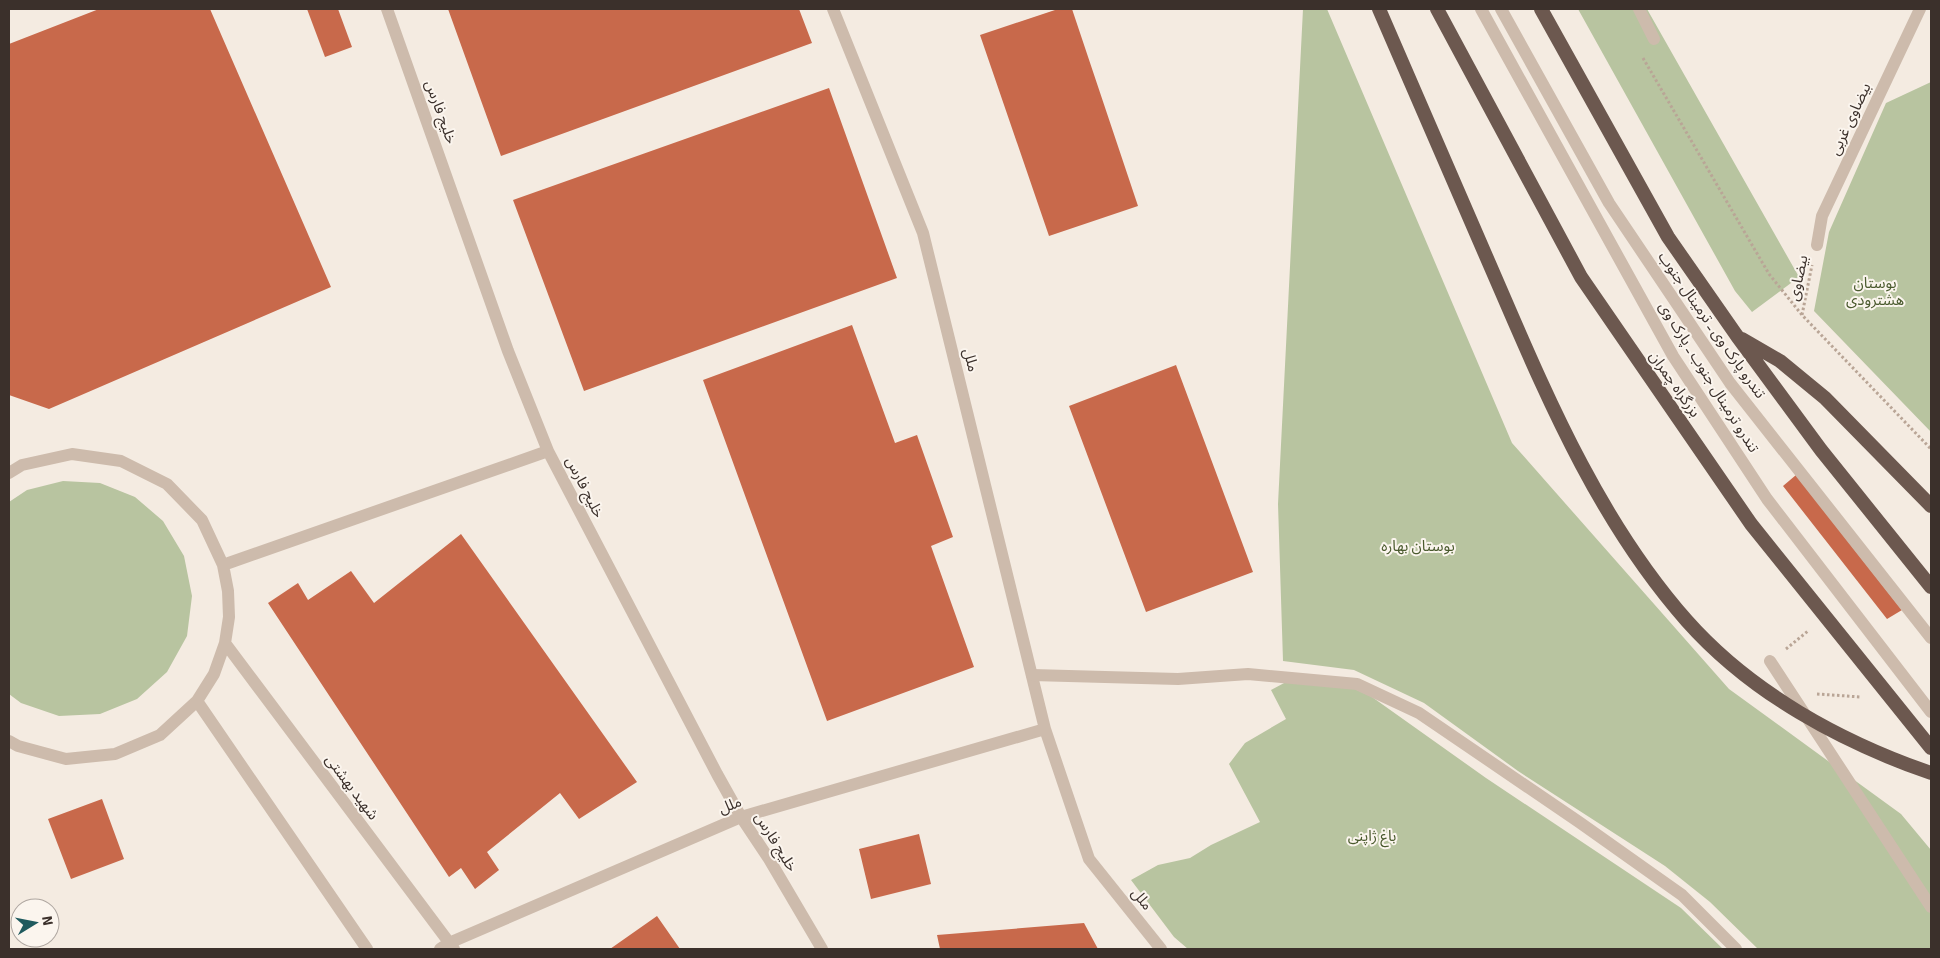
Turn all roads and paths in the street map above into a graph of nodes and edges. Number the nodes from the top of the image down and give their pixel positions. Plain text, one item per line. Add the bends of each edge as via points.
1 (387, 9) edge
2 (833, 9) edge
3 (1379, 9) edge
4 (1437, 9) edge
5 (1481, 9) edge
6 (1501, 9) edge
7 (1541, 9) edge
8 (1639, 9) edge
9 (1920, 9) edge
10 (1654, 39) dead end
11 (1642, 56) dead end
12 (1817, 245) joint
13 (1802, 315) junction
14 (1737, 336) junction
15 (1931, 449) edge
16 (548, 451) junction
17 (9, 473) edge
18 (1931, 506) edge
19 (223, 565) junction
20 (1931, 587) edge
21 (1826, 617) junction
22 (1931, 638) edge
23 (225, 643) junction
24 (1770, 662) joint
25 (1032, 675) junction
26 (197, 702) junction
27 (1931, 712) edge
28 (1045, 729) junction
29 (9, 741) edge
30 (1931, 748) edge
31 (1931, 773) edge
32 (741, 816) junction
33 (1931, 907) edge
34 (448, 947) edge
35 (367, 949) edge
36 (822, 949) edge
37 (1162, 949) edge
38 (1736, 949) edge

1 - 16 street, خلیج فارس via 505,342
2 - 25 street, ملل via 923,233
3 - 31 highway via 1571,445 1613,521 1652,578 1689,623 1730,662 1770,693 1863,746
4 - 21 highway, بزرگراه چمران via 1581,277 1751,524
5 - 27 street, تندرو ترمینال جنوب ـ پارک وی via 1673,356 1767,499
6 - 22 street, تندرو پارک وی ـ ترمینال جنوب via 1609,203 1730,383
7 - 14 highway via 1668,237
8 - 10 street
9 - 12 street, بیضاوی غربی via 1822,216
11 - 13 path via 1768,274
12 - 13 path, بیضاوی
13 - 15 path
14 - 18 highway via 1780,361 1825,398
14 - 20 highway via 1820,450
16 - 19 street
16 - 32 street, خلیج فارس
17 - 19 street via 22,465 72,454 121,461 167,484 202,520
19 - 23 street via 229,618
21 - 24 path
21 - 30 highway, بزرگراه چمران
23 - 26 street via 214,674
23 - 34 street, شهید بهشتی
24 - 33 street
25 - 28 street, ملل
25 - 38 street via 1178,679 1248,674 1357,684 1419,713 1579,822 1682,895
26 - 29 street via 160,735 115,754 66,759
26 - 35 street
28 - 32 street, ملل
28 - 37 street, ملل via 1089,859
32 - 34 street, ملل
32 - 36 street, خلیج فارس

